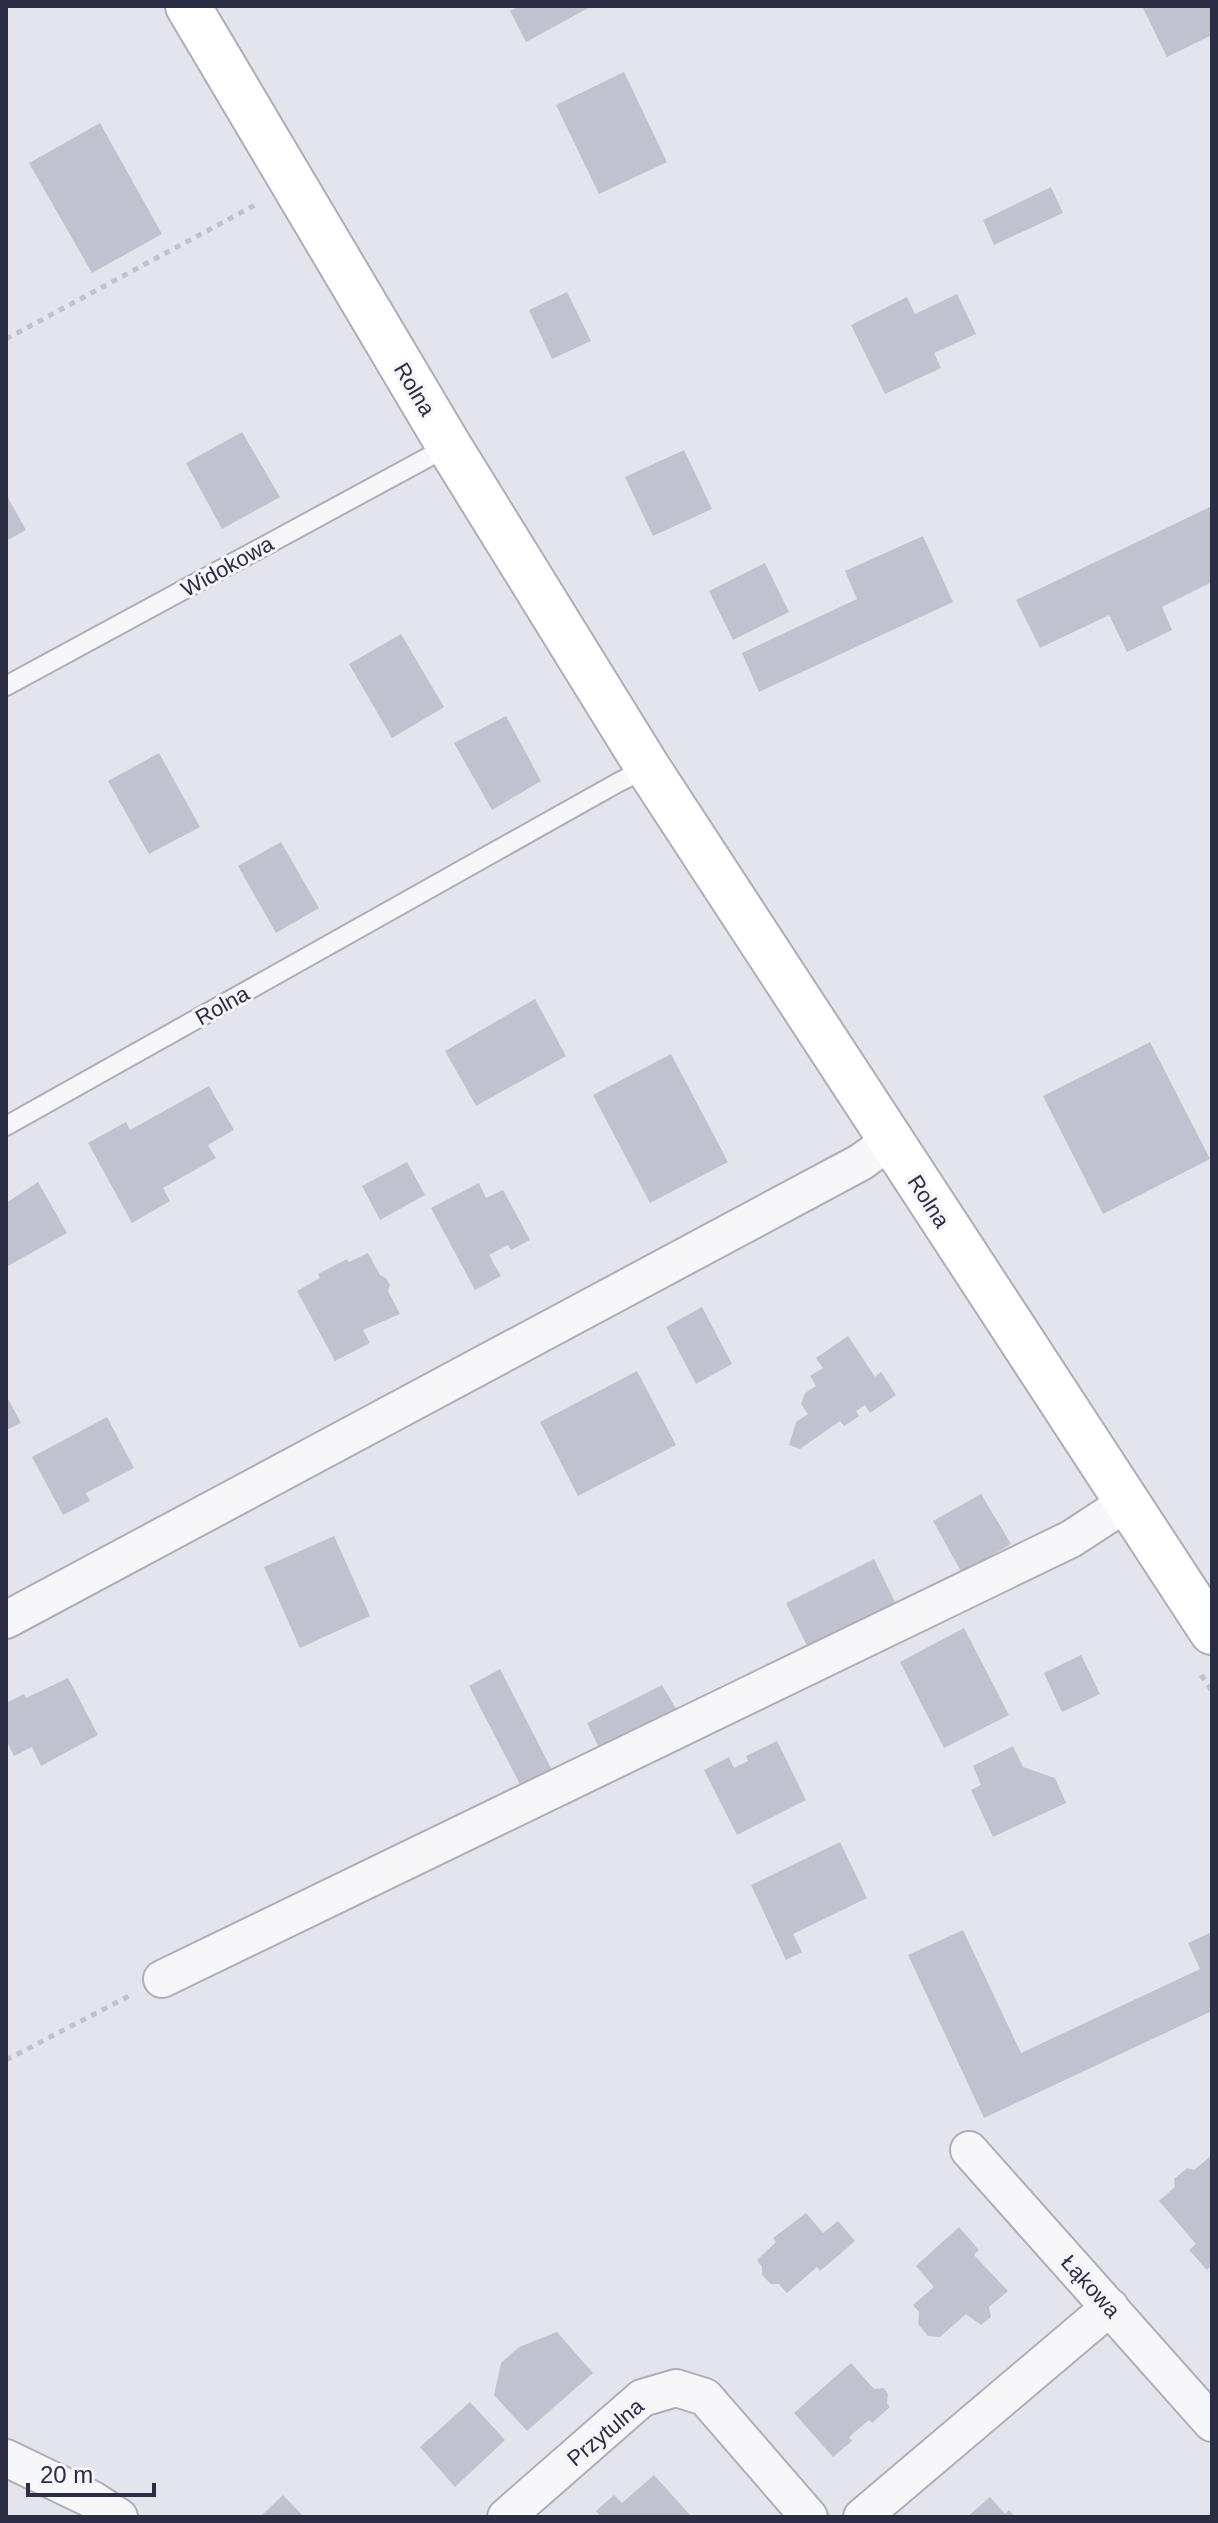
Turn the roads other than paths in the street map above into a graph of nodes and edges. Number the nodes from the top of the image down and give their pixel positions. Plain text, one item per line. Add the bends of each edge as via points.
1 (188, 6) edge
2 (449, 446) junction
3 (6, 686) edge
4 (648, 768) junction
5 (6, 1126) edge
6 (890, 1141) junction
7 (1126, 1503) junction
8 (6, 1620) edge
9 (1212, 1632) edge
10 (162, 1979) road end
11 (969, 2150) dead end
12 (1110, 2307) junction
13 (1212, 2423) edge
14 (6, 2458) edge
15 (119, 2517) edge
16 (506, 2517) edge
17 (809, 2517) edge
18 (862, 2517) edge

1 - 2 street, Rolna
2 - 3 lane, Widokowa
2 - 4 street, Rolna
4 - 5 lane, Rolna
4 - 6 street, Rolna
6 - 7 street, Rolna
6 - 8 street via 847,1170
7 - 9 street, Rolna
7 - 10 street via 1071,1539
11 - 12 street, Łąkowa
12 - 13 street, Łąkowa
12 - 18 street
14 - 15 street
16 - 17 street, Przytulna via 642,2398 676,2388 705,2397

